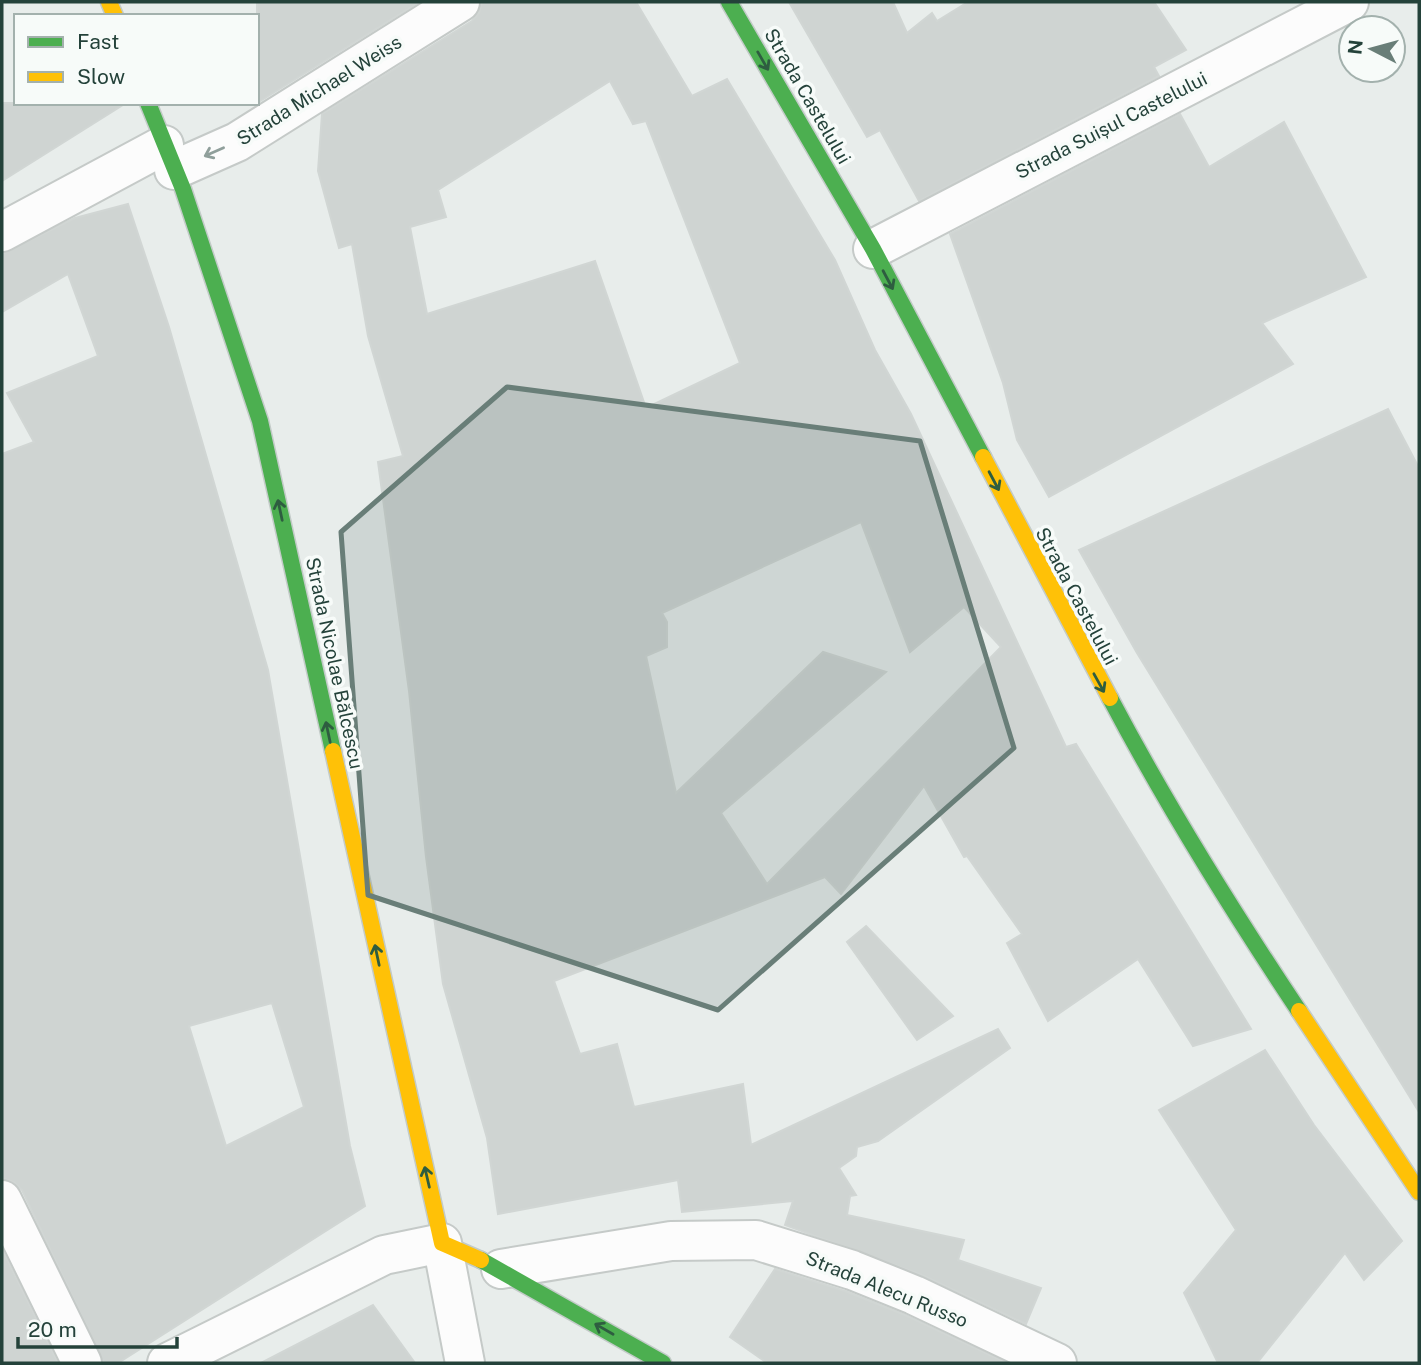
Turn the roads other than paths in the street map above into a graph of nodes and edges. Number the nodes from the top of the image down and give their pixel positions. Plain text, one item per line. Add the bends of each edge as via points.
1 (460, 2) edge
2 (729, 2) edge
3 (1349, 2) edge
4 (149, 105) edge
5 (169, 158) junction
6 (2, 232) edge
7 (873, 249) junction
8 (1419, 1192) edge
9 (2, 1200) edge
10 (442, 1243) junction
11 (501, 1269) junction
12 (82, 1363) edge
13 (167, 1363) edge
14 (465, 1363) edge
15 (663, 1363) edge
16 (1058, 1363) edge

1 -> 5 street, Strada Michael Weiss via 237,142
2 -> 7 street, Strada Castelului
3 - 7 street, Strada Suișul Castelului
4 - 5 street, Strada Nicolae Bălcescu
5 - 6 street, Strada Michael Weiss
10 -> 5 street, Strada Nicolae Bălcescu via 260,421
7 -> 8 street, Strada Castelului via 1156,786 1229,906
9 - 12 street
10 - 11 street
10 - 13 street via 384,1255
10 - 14 street
15 -> 11 street
11 - 16 street, Strada Alecu Russo via 671,1241 756,1240 914,1295

